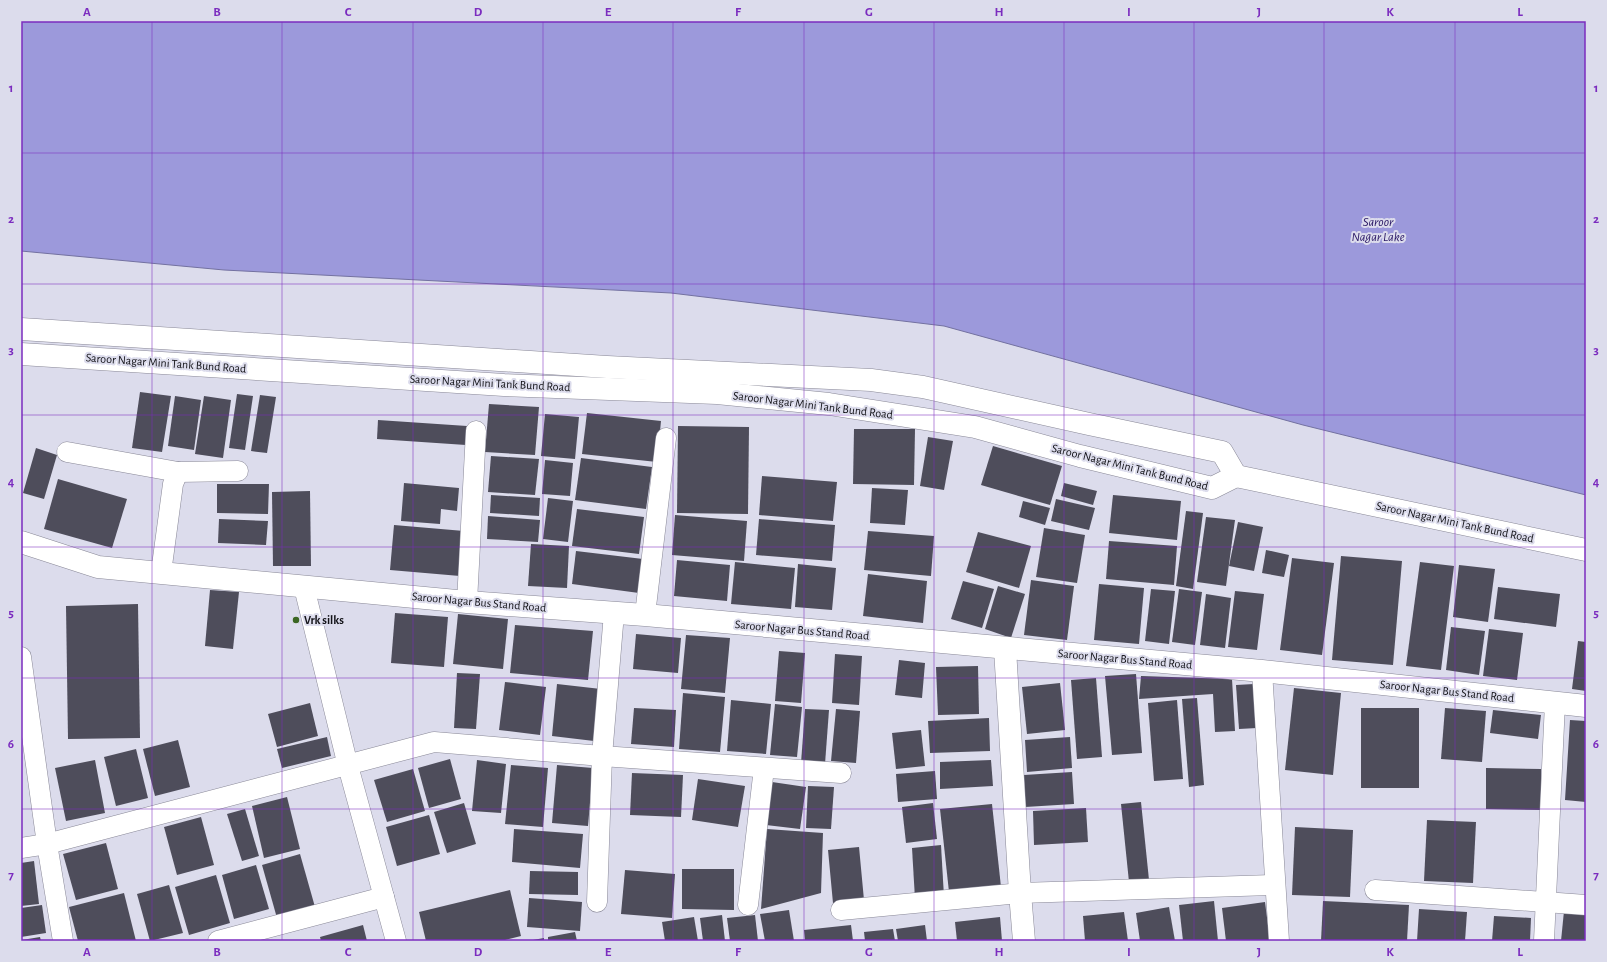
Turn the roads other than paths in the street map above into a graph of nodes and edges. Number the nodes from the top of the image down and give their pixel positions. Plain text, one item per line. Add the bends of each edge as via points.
1 (21, 329) edge
2 (85, 334) junction
3 (21, 354) edge
4 (81, 358) junction
5 (607, 367) junction
6 (871, 380) junction
7 (605, 389) junction
8 (872, 411) junction
9 (476, 431) dead end
10 (666, 438) dead end
11 (67, 452) dead end
12 (238, 471) dead end
13 (178, 472) junction
14 (1236, 476) junction
15 (21, 542) edge
16 (1586, 550) edge
17 (161, 573) junction
18 (304, 587) junction
19 (467, 602) junction
20 (614, 613) junction
21 (645, 615) junction
22 (1005, 649) junction
23 (21, 658) edge
24 (1262, 671) junction
25 (1556, 702) junction
26 (1586, 706) edge
27 (602, 756) junction
28 (348, 766) junction
29 (764, 768) junction
30 (841, 773) dead end
31 (47, 844) junction
32 (21, 848) edge
33 (1275, 885) junction
34 (1375, 890) dead end
35 (1020, 893) junction
36 (384, 897) junction
37 (597, 902) dead end
38 (1546, 903) junction
39 (748, 905) dead end
40 (1586, 905) edge
41 (841, 910) dead end
42 (63, 941) edge
43 (218, 941) edge
44 (396, 941) edge
45 (1024, 941) edge
46 (1279, 941) edge
47 (1544, 941) edge

1 - 2 main road
2 - 4 main road
2 - 5 main road
3 - 4 main road, Saroor Nagar Mini Tank Bund Road
4 - 7 main road, Saroor Nagar Mini Tank Bund Road via 441,382
5 - 6 main road
5 - 7 main road
6 - 8 main road
6 - 14 main road via 923,388 1222,452
7 - 8 main road, Saroor Nagar Mini Tank Bund Road via 717,393
8 - 14 main road, Saroor Nagar Mini Tank Bund Road via 975,427 1212,488
9 - 19 street
10 - 21 street
11 - 13 street
12 - 13 street
13 - 17 street via 173,484
14 - 16 main road, Saroor Nagar Mini Tank Bund Road
15 - 17 main road, Saroor Nagar Bus Stand Road via 98,567
17 - 18 main road, Saroor Nagar Bus Stand Road
18 - 19 main road, Saroor Nagar Bus Stand Road
18 - 28 street
19 - 20 main road, Saroor Nagar Bus Stand Road
20 - 21 main road, Saroor Nagar Bus Stand Road
20 - 27 street
21 - 22 main road, Saroor Nagar Bus Stand Road
22 - 24 main road, Saroor Nagar Bus Stand Road
22 - 35 main road
23 - 31 street
24 - 25 main road, Saroor Nagar Bus Stand Road
24 - 33 street
25 - 26 main road, Saroor Nagar Bus Stand Road
25 - 38 street
27 - 28 street via 434,742
27 - 29 street
27 - 37 street
28 - 31 street
28 - 36 street
29 - 30 street
29 - 39 street
31 - 32 street
31 - 42 street
33 - 35 street
33 - 46 street
34 - 38 street
35 - 41 street
35 - 45 main road
36 - 43 street
36 - 44 street
38 - 40 street
38 - 47 street

